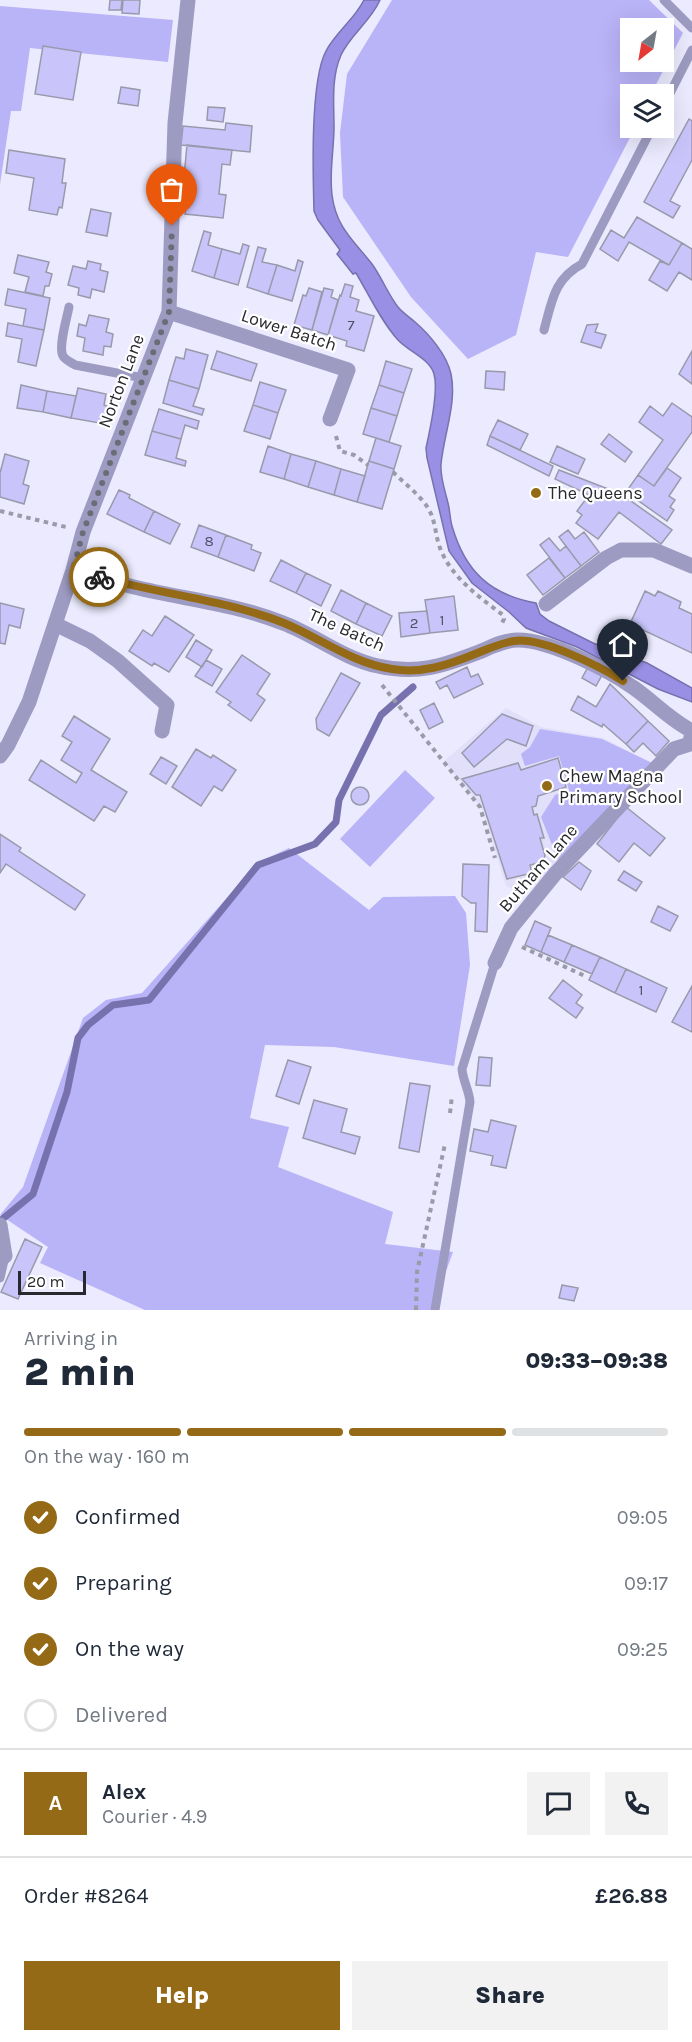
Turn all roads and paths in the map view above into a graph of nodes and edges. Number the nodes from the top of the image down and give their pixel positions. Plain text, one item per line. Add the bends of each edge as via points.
1 (188, 0) edge
2 (664, 0) edge
3 (692, 28) edge
4 (692, 50) edge
5 (674, 85) edge
6 (647, 138) edge
7 (69, 307) dead end
8 (169, 312) junction
9 (544, 330) dead end
10 (143, 378) junction
11 (330, 418) joint
12 (368, 465) dead end
13 (393, 472) dead end
14 (0, 511) edge
15 (83, 532) junction
16 (692, 566) edge
17 (73, 570) junction
18 (546, 604) dead end
19 (55, 624) junction
20 (498, 631) dead end
21 (386, 691) dead end
22 (162, 731) dead end
23 (691, 742) edge
24 (0, 756) edge
25 (495, 858) dead end
26 (505, 939) junction
27 (495, 963) joint
28 (585, 976) dead end
29 (466, 1086) junction
30 (450, 1114) dead end
31 (447, 1134) dead end
32 (1, 1232) edge
33 (5, 1256) joint
34 (0, 1278) edge
35 (417, 1310) edge
36 (435, 1310) edge

1 - 8 street, Norton Lane via 175,123
2 - 3 lane
4 - 5 lane
6 - 9 lane via 582,264 559,284
7 - 10 lane via 61,345 67,360 75,365
8 - 10 street, Norton Lane
8 - 11 street, Lower Batch via 348,370
10 - 15 street, Norton Lane
11 - 12 path via 340,451
13 - 20 path via 427,506 434,518 440,549 465,585 503,615
14 - 15 path
15 - 17 street, Norton Lane
16 - 18 street via 654,550 621,550
17 - 19 street, Norton Lane
17 - 23 street, The Batch via 241,609 284,623 349,656 394,670 421,671 501,643 530,642 568,653 635,688 676,723
19 - 22 street via 90,641 118,661 167,705
19 - 24 street, Norton Lane via 28,702
21 - 25 path via 480,807
23 - 26 street, Butham Lane via 674,749 563,866
26 - 27 street, Butham Lane
26 - 28 path
27 - 29 lane via 462,1069
29 - 30 path via 453,1095
29 - 36 lane via 470,1102
31 - 35 path via 417,1272
32 - 33 street
33 - 34 lane

